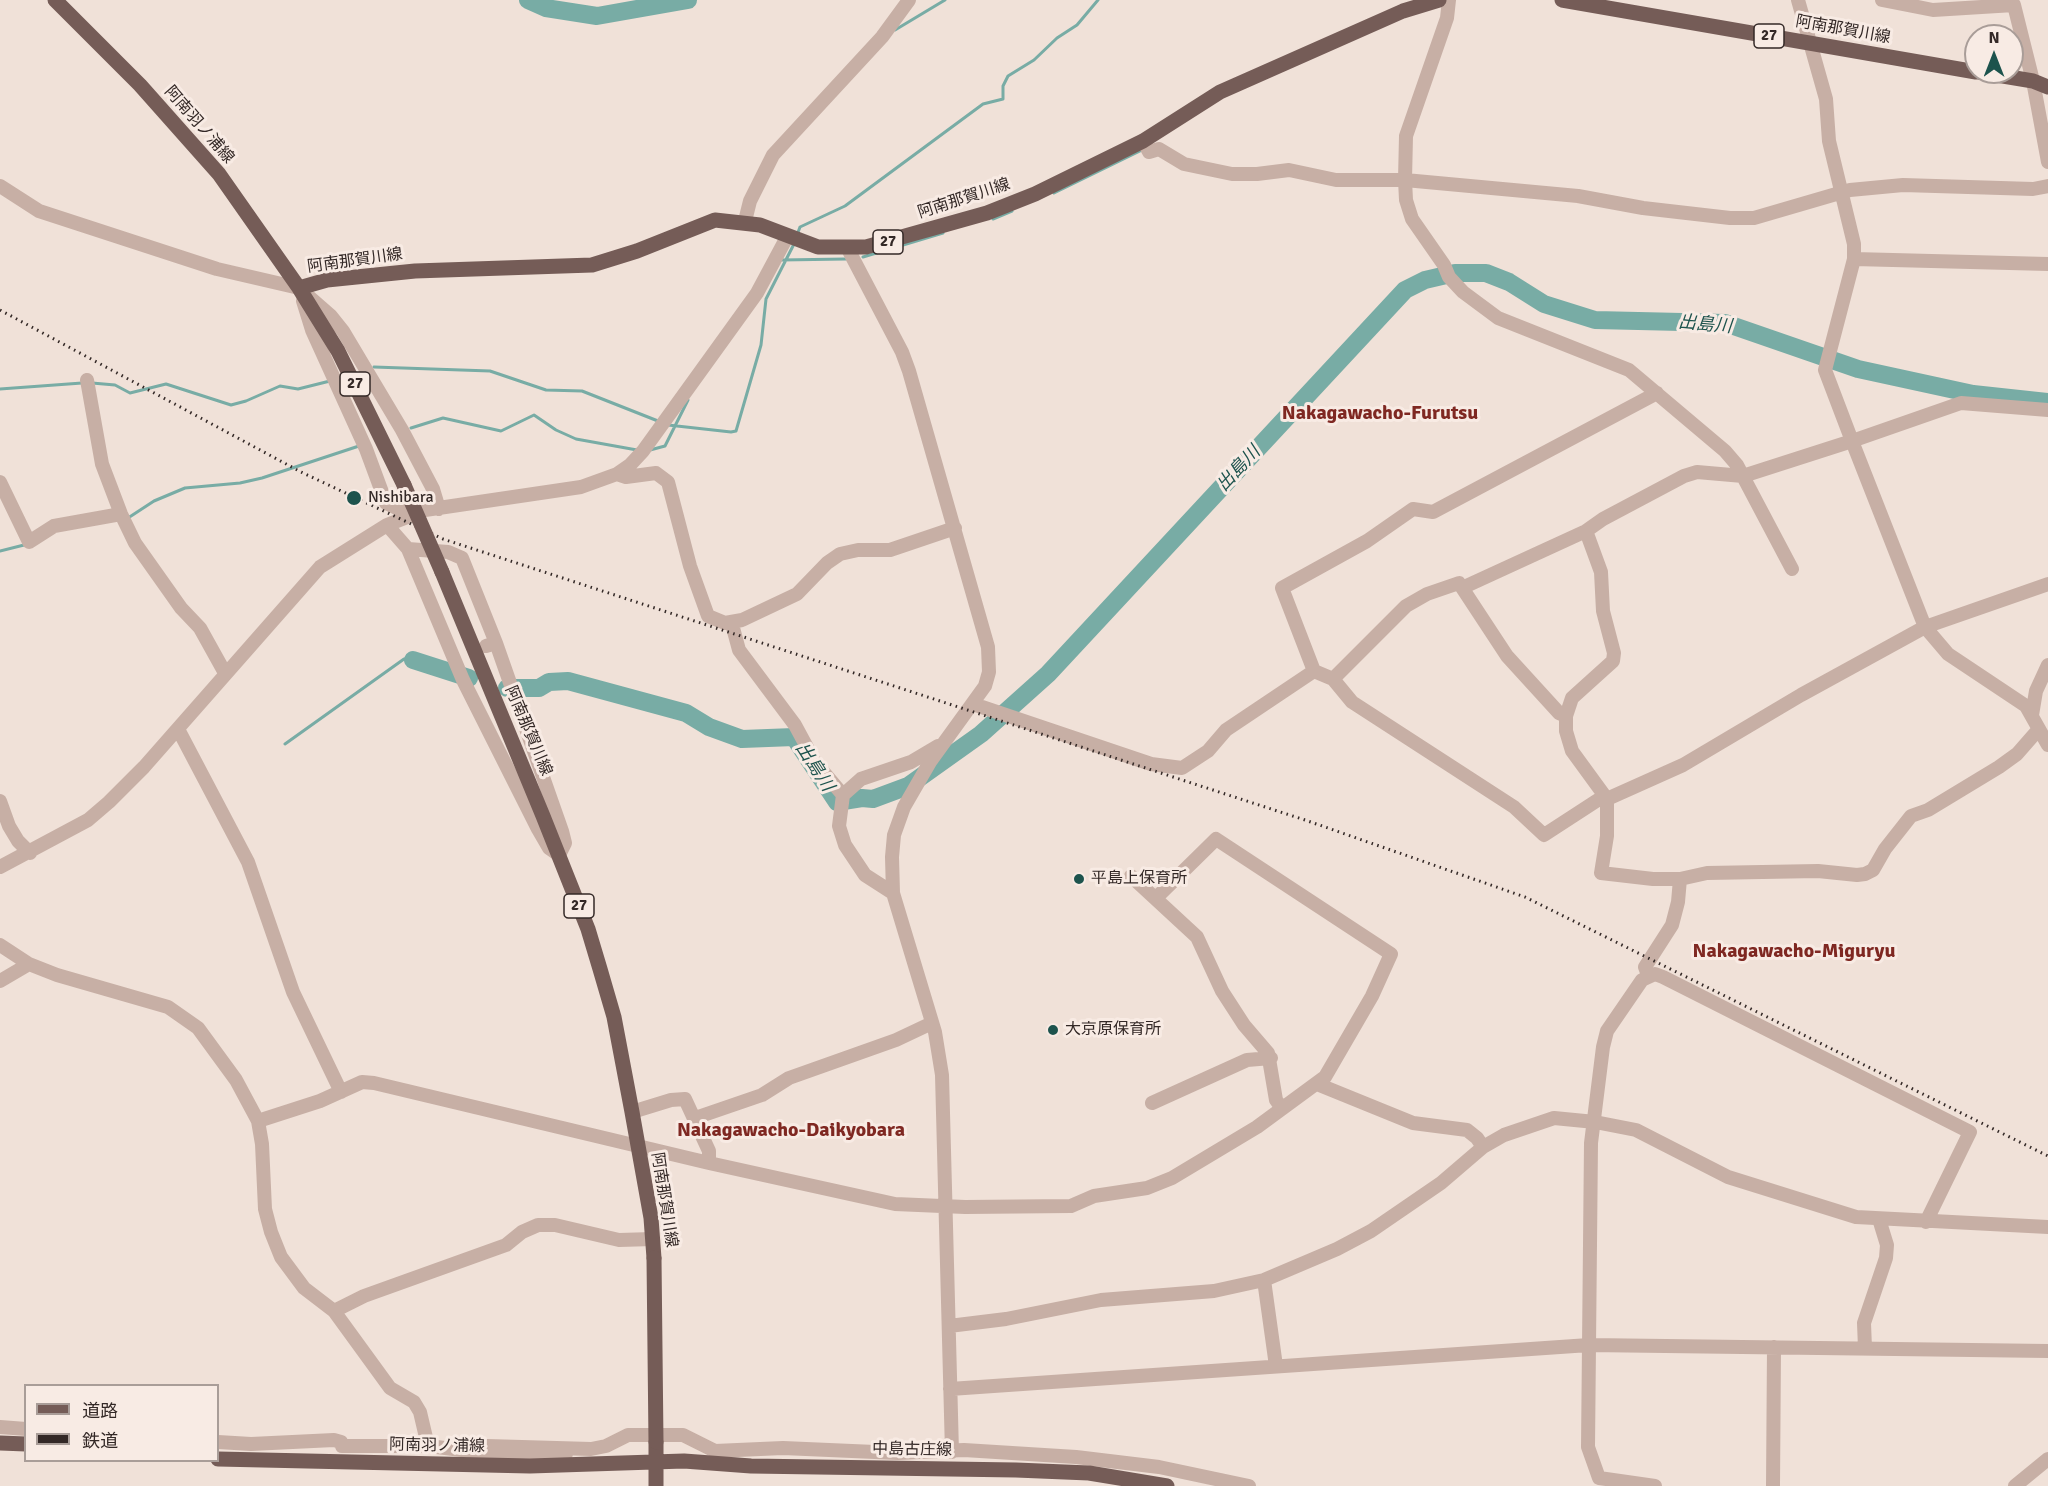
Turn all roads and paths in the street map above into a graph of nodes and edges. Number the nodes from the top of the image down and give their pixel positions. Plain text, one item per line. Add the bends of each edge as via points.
1 (55, 0) edge
2 (909, 0) edge
3 (1439, 0) edge
4 (1449, 0) edge
5 (1562, 0) edge
6 (1798, 0) edge
7 (1882, 0) edge
8 (1810, 43) junction
9 (1964, 70) edge
10 (2024, 81) edge
11 (2041, 84) edge
12 (1145, 145) junction
13 (2048, 162) edge
14 (1405, 177) junction
15 (0, 186) edge
16 (2048, 186) edge
17 (1841, 188) junction
18 (745, 221) junction
19 (787, 237) junction
20 (848, 249) junction
21 (1854, 259) junction
22 (2048, 264) edge
23 (299, 288) junction
24 (87, 384) dead end
25 (1657, 393) junction
26 (2048, 410) edge
27 (1852, 441) junction
28 (617, 474) junction
29 (1743, 476) junction
30 (0, 482) edge
31 (439, 509) junction
32 (409, 514) junction
33 (123, 517) junction
34 (387, 525) junction
35 (955, 528) junction
36 (1586, 531) junction
37 (408, 549) junction
38 (1792, 569) dead end
39 (2048, 584) edge
40 (1464, 587) junction
41 (732, 624) junction
42 (1925, 627) junction
43 (2048, 664) edge
44 (1314, 671) junction
45 (225, 673) junction
46 (1333, 679) junction
47 (973, 704) junction
48 (2032, 715) junction
49 (1566, 717) junction
50 (178, 729) junction
51 (2038, 730) junction
52 (944, 742) junction
53 (2048, 745) edge
54 (843, 795) junction
55 (1606, 798) junction
56 (0, 801) edge
57 (30, 853) junction
58 (559, 855) junction
59 (0, 867) edge
60 (1131, 876) dead end
61 (1680, 879) junction
62 (893, 894) junction
63 (1156, 898) junction
64 (0, 945) edge
65 (29, 964) junction
66 (1648, 975) junction
67 (0, 981) edge
68 (932, 1023) junction
69 (1271, 1058) junction
70 (1317, 1084) junction
71 (340, 1092) junction
72 (1152, 1103) dead end
73 (1281, 1107) junction
74 (632, 1112) junction
75 (695, 1118) junction
76 (258, 1121) junction
77 (1595, 1122) junction
78 (637, 1146) junction
79 (1483, 1147) junction
80 (709, 1163) junction
81 (945, 1205) junction
82 (1879, 1219) junction
83 (1926, 1222) junction
84 (2048, 1227) edge
85 (653, 1239) junction
86 (1264, 1280) junction
87 (334, 1311) junction
88 (949, 1326) junction
89 (1589, 1345) junction
90 (1774, 1347) junction
91 (1864, 1348) junction
92 (2048, 1351) edge
93 (1275, 1366) junction
94 (950, 1389) junction
95 (0, 1427) edge
96 (24, 1429) edge
97 (219, 1442) edge
98 (0, 1443) edge
99 (24, 1444) edge
100 (429, 1446) junction
101 (443, 1447) junction
102 (582, 1448) junction
103 (952, 1452) junction
104 (219, 1459) edge
105 (2048, 1460) edge
106 (530, 1462) junction
107 (655, 1466) junction
108 (1016, 1470) junction
109 (656, 1486) edge
110 (1167, 1486) edge
111 (1249, 1486) edge
112 (1654, 1486) edge
113 (1773, 1486) edge
114 (2015, 1486) edge

1 - 23 main road, 阿南羽ノ浦線 via 140,85 219,174
2 - 18 street via 897,19 773,155 750,201
3 - 12 main road, 阿南那賀川線 / 27 via 1403,11 1221,92
4 - 14 street via 1447,18 1406,136
5 - 8 main road, 阿南那賀川線 / 27
6 - 8 street
7 - 11 street via 1933,10 2014,5
8 - 9 main road, 阿南那賀川線 / 27
8 - 17 street via 1826,99 1829,141
10 - 11 main road, 阿南那賀川線 / 27
11 - 13 street
12 - 14 street via 1149,152 1160,149 1184,164 1232,174 1289,170 1336,180
12 - 20 main road, 阿南那賀川線 / 27 via 987,213
14 - 17 street via 1578,195 1643,208 1730,218 1754,218
14 - 25 street via 1412,219 1463,292 1498,318 1629,370
15 - 23 street via 39,211 217,269
16 - 17 street
17 - 21 street
18 - 19 main road, 阿南那賀川線 / 27
18 - 23 main road, 阿南那賀川線 / 27 via 715,220 592,265 415,270 327,280
19 - 20 main road, 阿南那賀川線 / 27 via 818,247
19 - 28 street via 757,293 643,451
20 - 35 street via 902,352
21 - 22 street
21 - 27 street via 1827,377
23 - 31 street via 331,316 367,369 433,489
23 - 32 street via 312,330 386,503
23 - 58 main road, 阿南那賀川線 / 27, bridge via 338,351 404,485
24 - 33 street via 102,464
25 - 29 street via 1725,451
25 - 44 street via 1433,512 1413,509 1367,541 1282,588
26 - 27 street via 1961,403
27 - 29 street
27 - 42 street
28 - 31 street via 559,492
28 - 41 street via 626,477 656,473 668,482 708,616
29 - 36 street via 1697,472 1684,476
29 - 38 street
30 - 33 street via 29,542 54,526
31 - 32 street
32 - 34 street
33 - 45 street via 135,543 200,628
34 - 37 street
34 - 45 street via 320,567
35 - 41 street via 890,550 840,554 798,594
35 - 47 street via 988,647 989,672
36 - 40 street
36 - 49 street via 1601,572 1603,611 1614,652 1613,660 1572,698
37 - 58 street via 459,655 461,675 538,829 549,848
37 - 58 street via 448,552 462,558 562,831 565,843
39 - 42 street
40 - 46 street via 1459,583 1406,606
40 - 49 street via 1507,656
41 - 54 street via 739,650 795,725 815,762
42 - 48 street via 1948,654 2014,697
42 - 55 street via 1683,765
43 - 48 street via 2036,691
44 - 46 street
44 - 47 street via 1226,730 1208,751 1182,768 1151,764
45 - 50 street
46 - 55 street via 1352,702 1514,807 1544,836
47 - 52 street
48 - 51 street
49 - 55 street via 1572,751
50 - 57 street via 88,820
50 - 71 street via 248,862 293,992
51 - 53 street
51 - 61 street via 2017,754 1981,779 1911,816 1873,870 1866,874 1707,873
52 - 54 street via 911,762 861,779
52 - 62 street via 904,807 894,835
54 - 62 street via 839,826 845,844 865,875
55 - 61 street via 1607,836 1600,873
56 - 57 street via 9,826
57 - 59 street
58 - 74 main road, 阿南那賀川線 / 27 via 614,1017
60 - 63 street
61 - 66 street via 1672,925 1645,967
62 - 68 street
63 - 69 street via 1197,938 1222,991
63 - 70 street via 1216,839 1390,954 1372,996 1331,1068
64 - 65 street
65 - 67 street
65 - 76 street via 101,990 168,1007 186,1018 198,1028 236,1080
66 - 77 street via 1607,1031
66 - 83 street via 1663,977 1971,1132
68 - 75 street via 789,1078 762,1095
68 - 81 street via 942,1075
69 - 72 street via 1247,1060
69 - 73 street via 1276,1100
70 - 73 street
70 - 79 street via 1413,1123 1467,1130
71 - 76 street
71 - 78 street via 362,1082 374,1083
73 - 81 street via 1213,1154 1147,1188 1094,1196 1071,1206
74 - 75 street via 685,1099
74 - 78 main road, 阿南那賀川線 / 27
75 - 80 street via 709,1151
76 - 87 street via 265,1209 280,1257 304,1288
77 - 79 street via 1554,1119 1504,1135
77 - 82 street via 1636,1130 1728,1177 1834,1211
77 - 89 street via 1591,1143
78 - 80 street
78 - 85 main road, 阿南那賀川線 / 27
79 - 86 street via 1441,1183 1371,1231
80 - 81 street via 895,1204
81 - 88 street
82 - 83 street
82 - 91 street via 1887,1245 1886,1258 1864,1323
83 - 84 street
85 - 87 street via 619,1240 555,1225 538,1225 506,1245 370,1293
85 - 107 main road, 阿南那賀川線 / 27, bridge
86 - 88 street via 1214,1291 1101,1300
86 - 93 street
87 - 100 street via 390,1388 414,1402
88 - 94 street
89 - 90 street
89 - 93 street
89 - 112 street via 1588,1447 1599,1478
90 - 91 street
90 - 113 street
91 - 92 street
93 - 94 street
94 - 103 street
95 - 96 street
97 - 100 street via 334,1440 342,1446
98 - 99 main road
100 - 101 street
101 - 102 street
101 - 106 street
102 - 103 street via 606,1446 628,1435 683,1435 715,1451 783,1448
102 - 106 street
103 - 108 street
103 - 111 street via 1076,1457 1159,1467
104 - 106 main road, 阿南羽ノ浦線
105 - 114 street
106 - 107 main road, 阿南羽ノ浦線
107 - 108 main road, 中島古庄線
107 - 109 main road, 阿南那賀川線 / 27
108 - 110 main road, 中島古庄線 via 1089,1473

